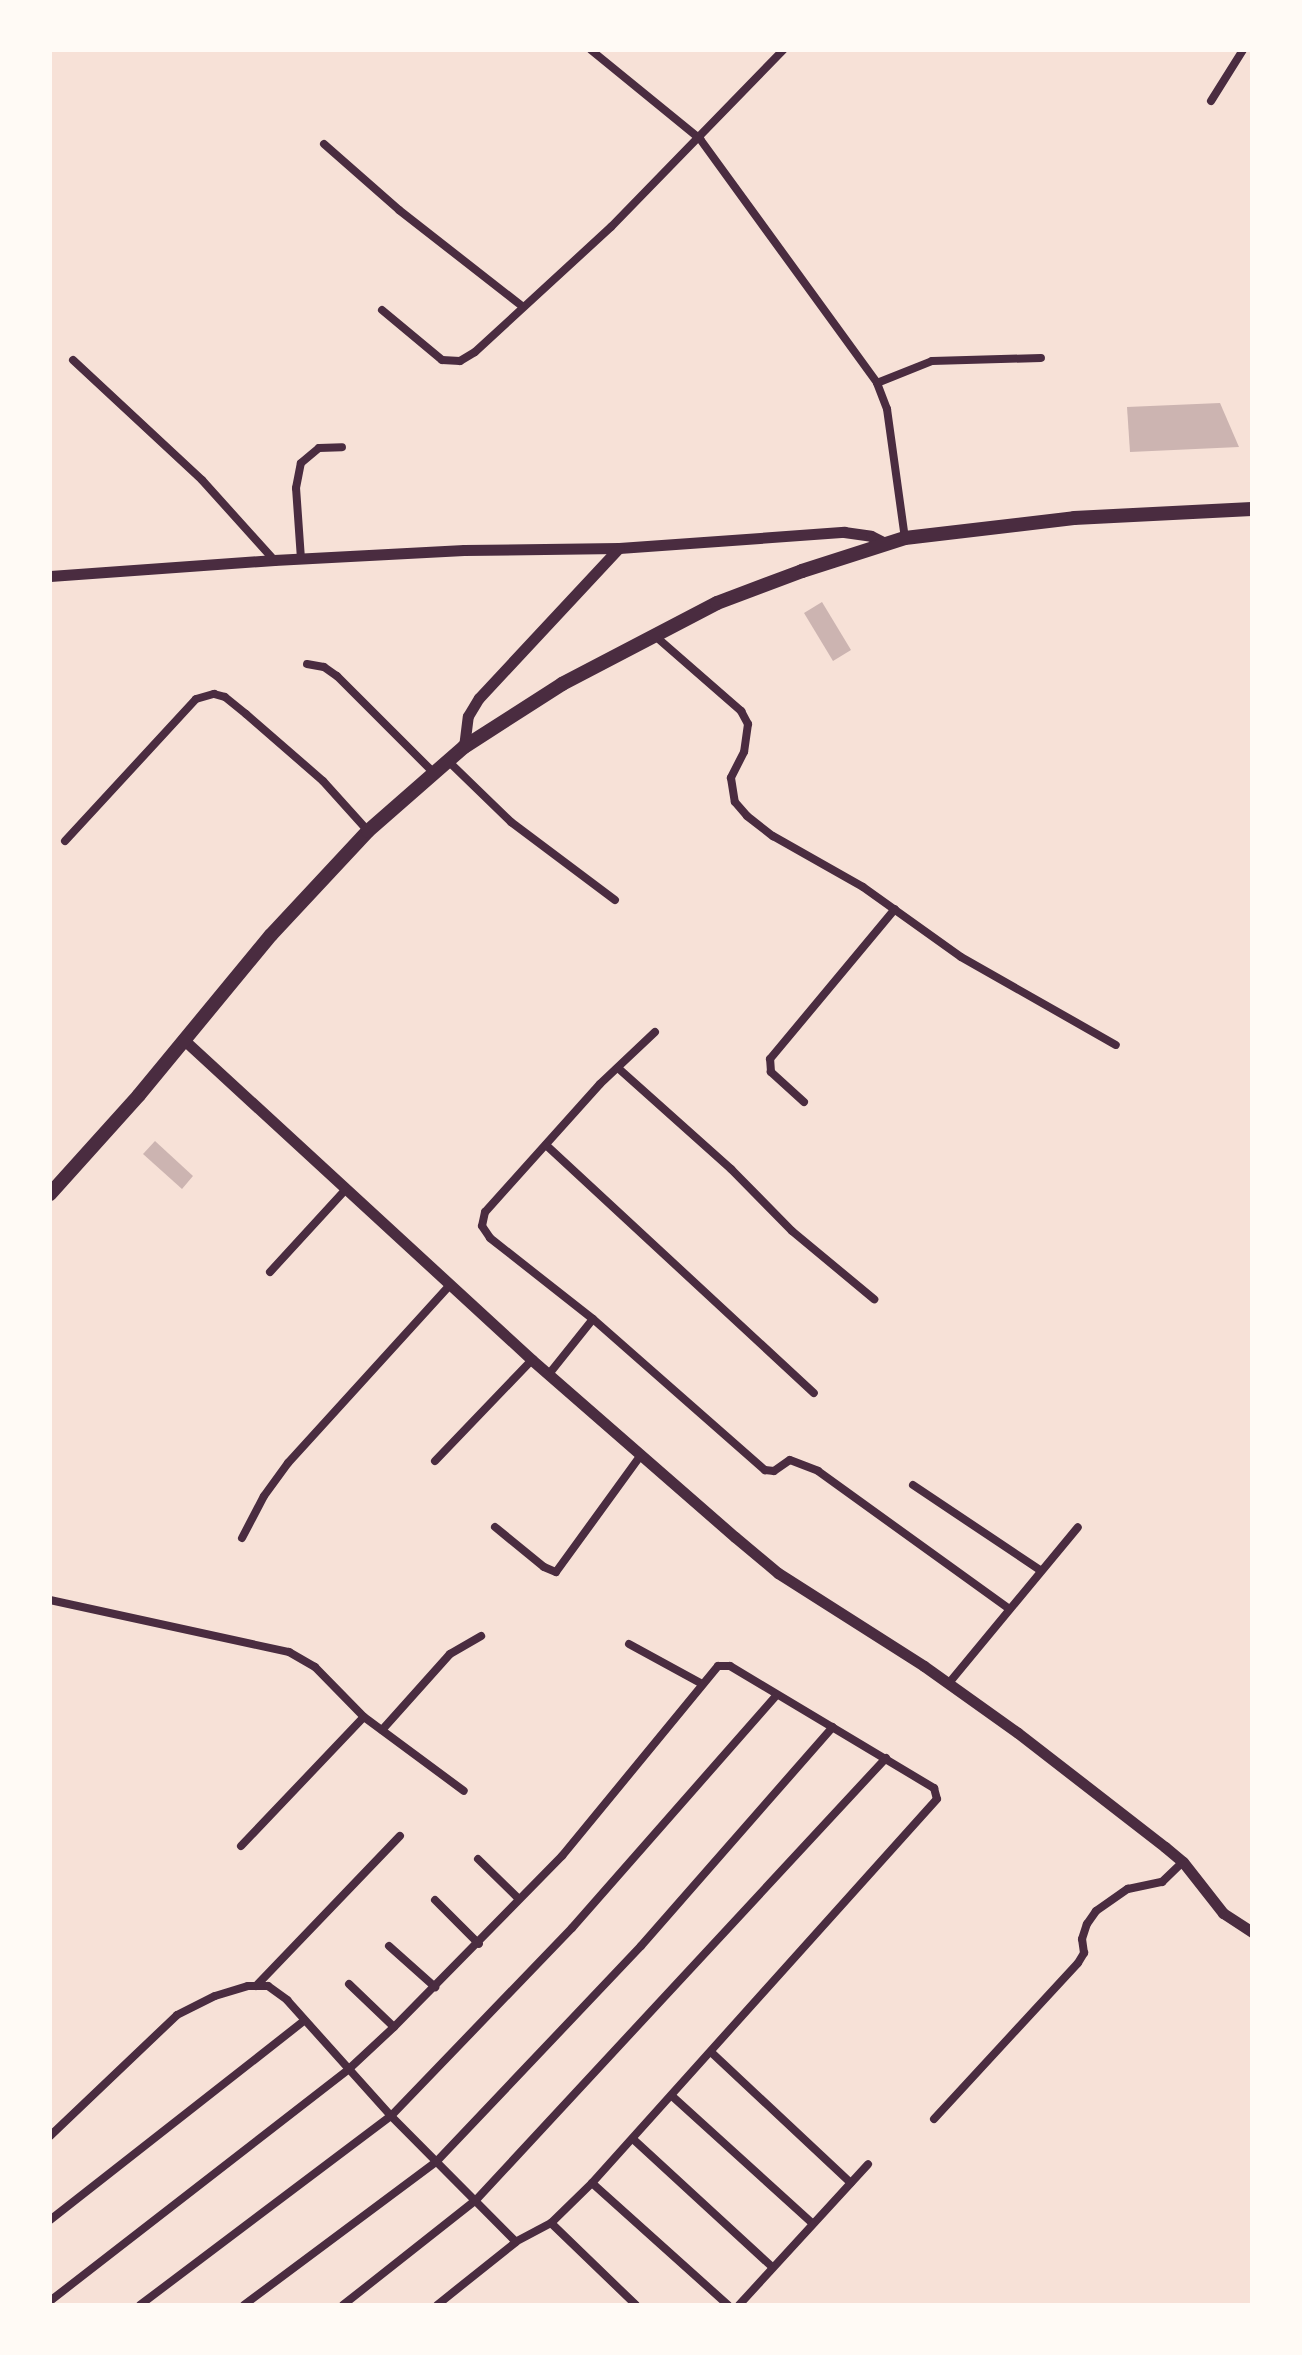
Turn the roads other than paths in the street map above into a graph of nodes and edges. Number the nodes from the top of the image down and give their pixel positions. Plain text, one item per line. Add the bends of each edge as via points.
1 (591, 50) edge
2 (783, 50) edge
3 (1243, 50) edge
4 (1211, 101) dead end
5 (700, 139) junction
6 (324, 144) dead end
7 (523, 307) junction
8 (382, 310) dead end
9 (1041, 358) dead end
10 (73, 360) dead end
11 (877, 383) junction
12 (342, 447) dead end
13 (1252, 509) edge
14 (905, 538) junction
15 (885, 543) junction
16 (619, 548) junction
17 (301, 559) junction
18 (274, 560) junction
19 (50, 576) edge
20 (654, 634) junction
21 (307, 664) dead end
22 (464, 747) junction
23 (448, 761) junction
24 (433, 772) junction
25 (368, 831) junction
26 (65, 841) dead end
27 (615, 900) dead end
28 (895, 909) junction
29 (655, 1032) dead end
30 (183, 1039) junction
31 (1116, 1045) dead end
32 (618, 1068) junction
33 (804, 1102) dead end
34 (546, 1145) junction
35 (346, 1189) junction
36 (50, 1194) edge
37 (270, 1272) dead end
38 (450, 1285) junction
39 (874, 1299) dead end
40 (593, 1319) junction
41 (532, 1360) junction
42 (549, 1374) junction
43 (814, 1393) dead end
44 (641, 1455) junction
45 (435, 1461) dead end
46 (913, 1485) dead end
47 (495, 1527) dead end
48 (1078, 1527) dead end
49 (242, 1538) dead end
50 (1040, 1570) junction
51 (50, 1600) edge
52 (1009, 1609) junction
53 (481, 1636) dead end
54 (629, 1644) dead end
55 (949, 1683) junction
56 (702, 1684) junction
57 (777, 1695) junction
58 (364, 1717) junction
59 (833, 1727) junction
60 (382, 1730) junction
61 (886, 1758) junction
62 (464, 1791) dead end
63 (400, 1836) dead end
64 (241, 1846) dead end
65 (478, 1859) dead end
66 (1183, 1862) junction
67 (519, 1899) junction
68 (435, 1900) dead end
69 (1252, 1932) edge
70 (479, 1944) junction
71 (389, 1946) dead end
72 (349, 1984) dead end
73 (256, 1986) junction
74 (435, 1987) junction
75 (304, 2021) junction
76 (394, 2027) junction
77 (712, 2053) junction
78 (350, 2068) junction
79 (672, 2096) junction
80 (391, 2116) junction
81 (934, 2119) dead end
82 (50, 2136) edge
83 (633, 2139) junction
84 (437, 2161) junction
85 (868, 2164) dead end
86 (592, 2183) junction
87 (851, 2183) junction
88 (476, 2200) junction
89 (50, 2220) edge
90 (551, 2223) junction
91 (813, 2224) junction
92 (516, 2242) junction
93 (772, 2267) junction
94 (50, 2301) edge
95 (140, 2305) edge
96 (244, 2305) edge
97 (343, 2305) edge
98 (437, 2305) edge
99 (636, 2305) edge
100 (728, 2305) edge
101 (739, 2305) edge

1 - 5 street
2 - 5 street
3 - 4 street
5 - 7 street
5 - 11 street
6 - 7 street
7 - 8 street via 475,352 450,362
9 - 11 street via 932,361
10 - 18 street via 202,480
11 - 14 street via 887,409
12 - 17 street via 319,448 301,463 296,488
13 - 14 highway via 1074,518
14 - 15 highway
15 - 16 street via 844,532
15 - 20 highway via 744,592
16 - 17 street
16 - 22 street via 479,698 468,716
17 - 18 street
18 - 19 street
20 - 22 highway via 562,684
20 - 28 street via 741,711 748,724 744,752 731,778 735,802 747,816
21 - 24 street via 337,676
22 - 23 highway
23 - 24 highway
23 - 27 street via 511,822
24 - 25 highway
25 - 26 street via 323,781 225,697 214,694 196,699
25 - 30 highway
28 - 31 street via 961,957
28 - 33 street via 770,1059 771,1072
29 - 32 street
30 - 35 street
30 - 36 highway
32 - 34 street
32 - 39 street via 792,1231
34 - 40 street via 485,1212 482,1226 490,1238
34 - 43 street
35 - 37 street
35 - 38 street
38 - 41 street
38 - 49 street via 288,1463
40 - 42 street
40 - 52 street via 765,1470 774,1471 790,1460 818,1471
41 - 42 street
41 - 45 street
42 - 44 street
44 - 47 street via 556,1572
44 - 55 street via 778,1573
46 - 50 street
48 - 50 street
50 - 52 street
51 - 58 street via 289,1652 315,1667
52 - 55 street
53 - 60 street via 450,1654
54 - 56 street
55 - 66 street
56 - 57 street via 724,1664
56 - 67 street via 562,1856
57 - 59 street
57 - 80 street via 572,1928
58 - 60 street
58 - 64 street
59 - 61 street
59 - 84 street via 641,1946
60 - 62 street
61 - 77 street via 934,1788 937,1799
61 - 88 street
63 - 73 street
65 - 67 street
66 - 69 street via 1223,1913
66 - 81 street via 1162,1882 1128,1889 1096,1911 1087,1924 1078,1963
67 - 70 street
68 - 70 street
70 - 74 street
71 - 74 street
72 - 76 street
73 - 75 street via 275,1988
73 - 82 street via 215,1996 177,2015
74 - 76 street
75 - 78 street
75 - 89 street
76 - 78 street
77 - 79 street
77 - 87 street
78 - 80 street
78 - 94 street
79 - 83 street
79 - 91 street
80 - 84 street
80 - 95 street
83 - 86 street
83 - 93 street
84 - 88 street
84 - 96 street
85 - 87 street
86 - 90 street
86 - 100 street
87 - 91 street
88 - 92 street
88 - 97 street
90 - 92 street
90 - 99 street
91 - 93 street
92 - 98 street
93 - 101 street

